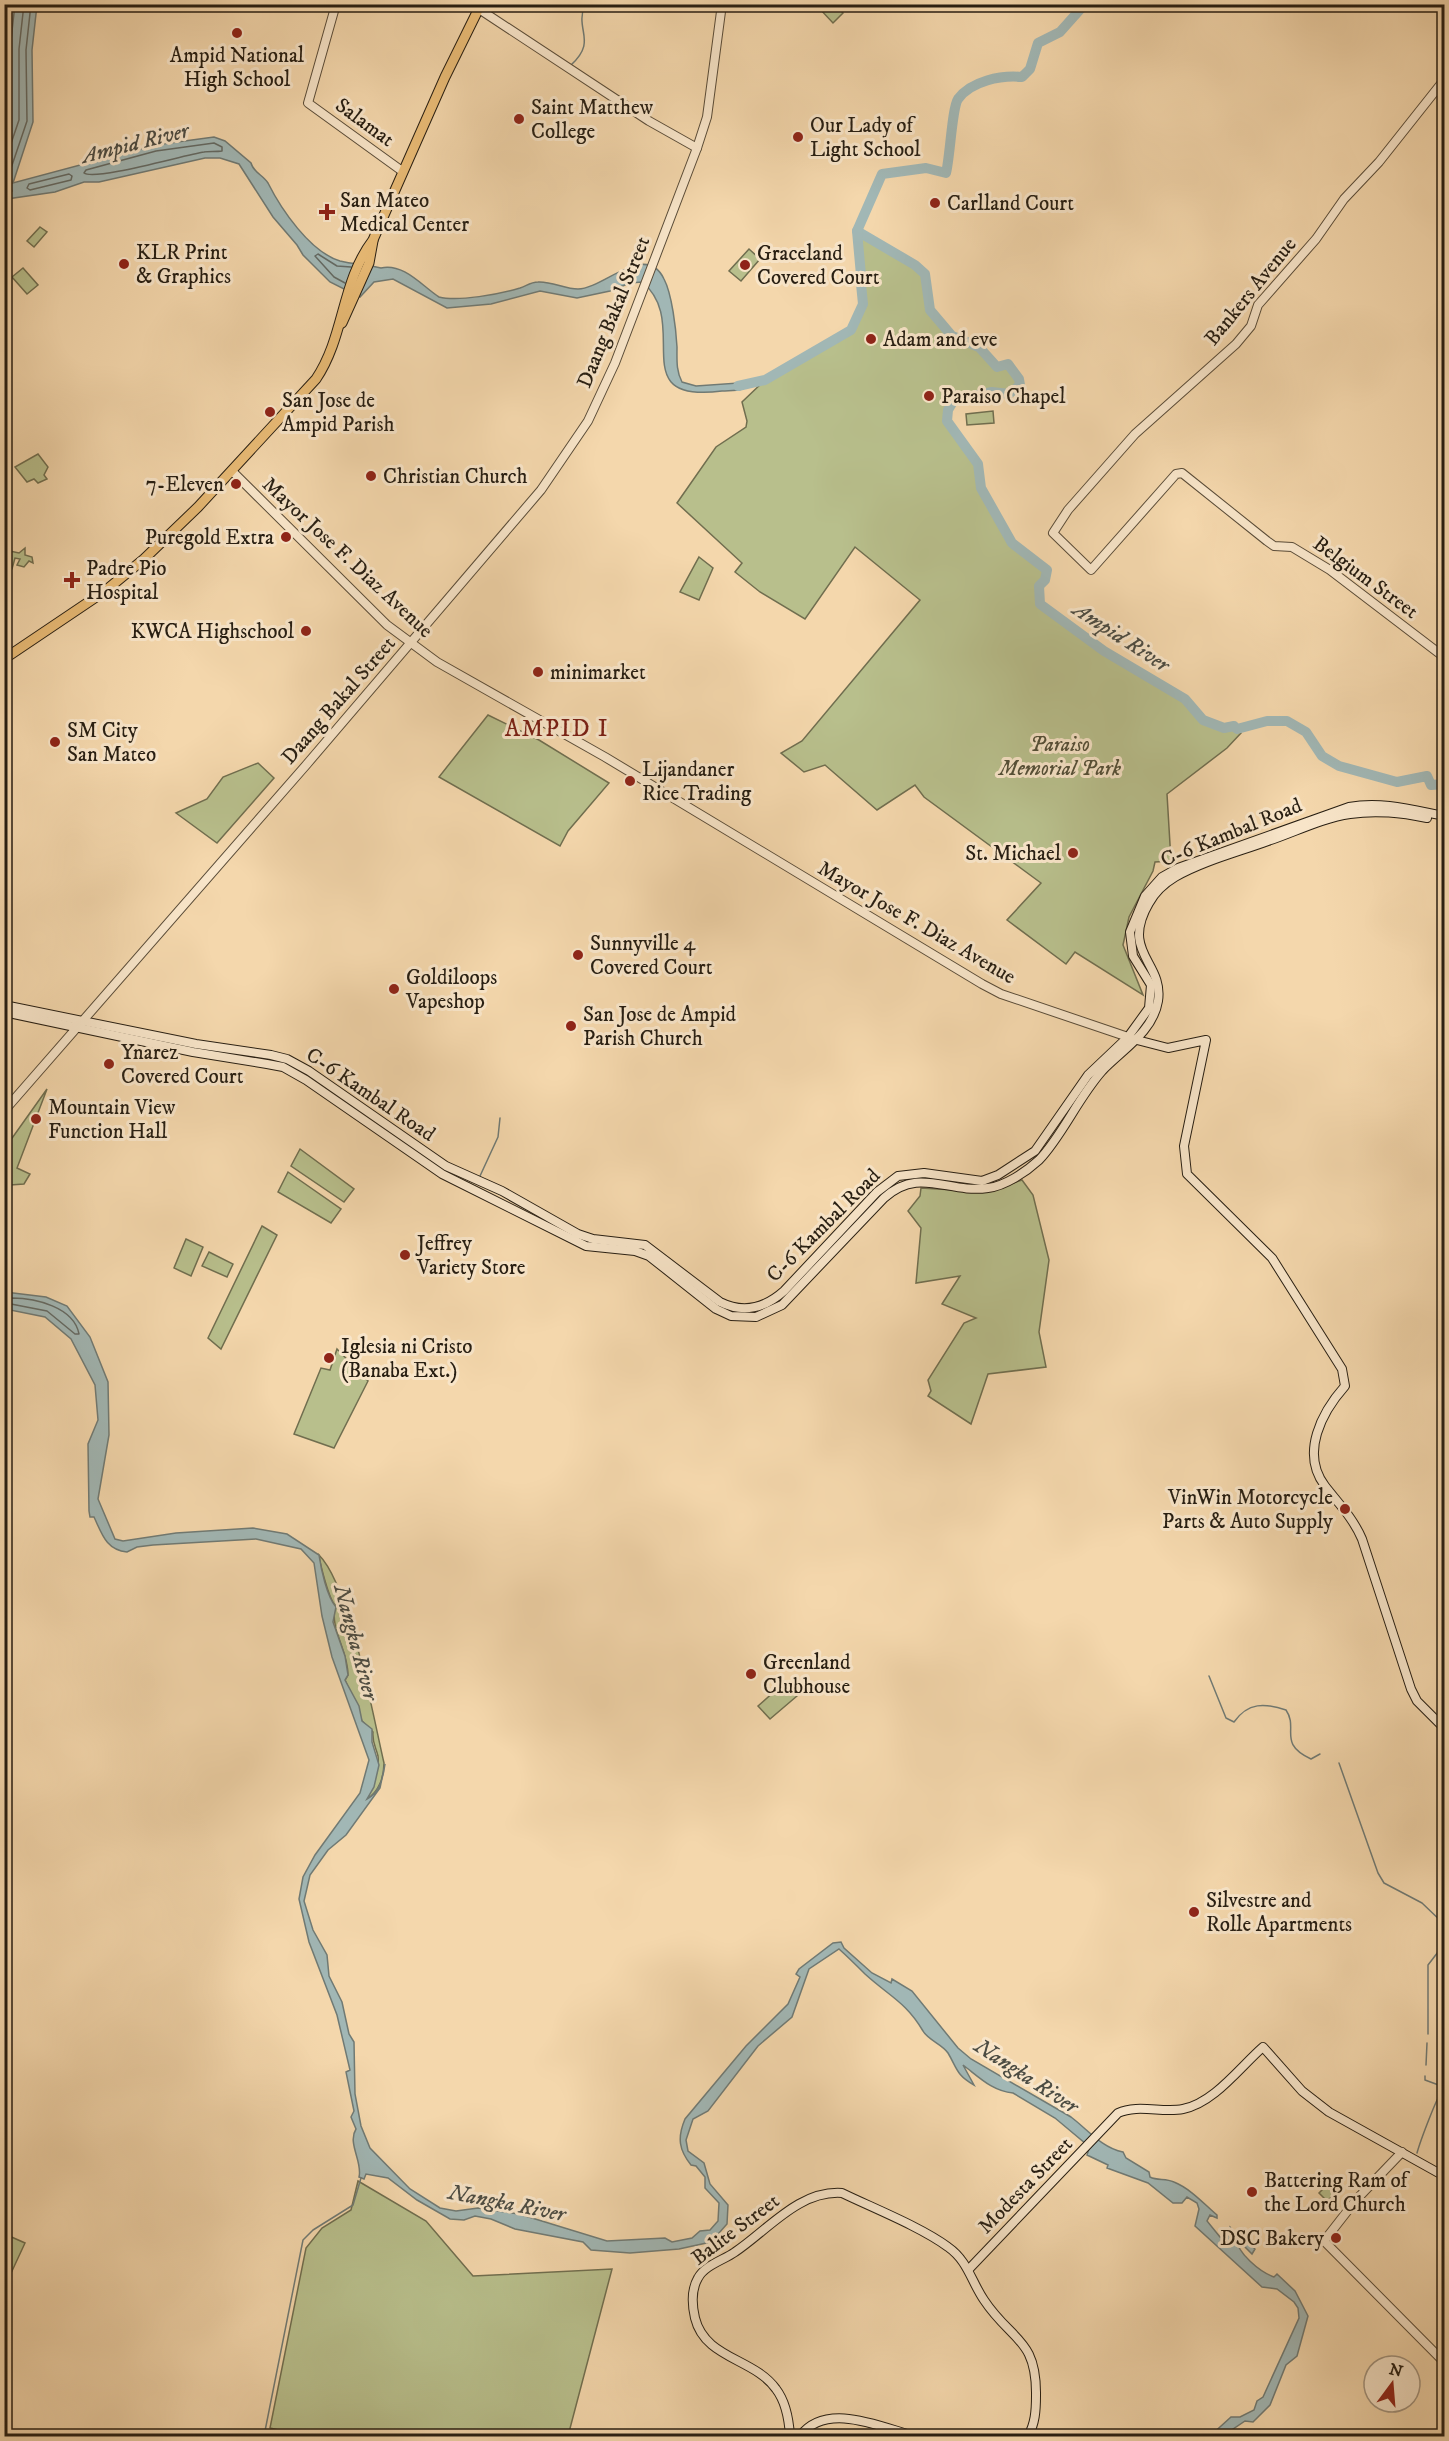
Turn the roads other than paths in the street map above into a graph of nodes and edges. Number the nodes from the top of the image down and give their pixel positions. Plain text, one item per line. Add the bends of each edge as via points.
1 (336, 4) edge
2 (722, 4) edge
3 (480, 7) edge
4 (1444, 80) edge
5 (697, 148) junction
6 (402, 171) junction
7 (232, 471) junction
8 (1074, 555) joint
9 (409, 644) junction
10 (1444, 657) edge
11 (4, 659) edge
12 (1444, 816) edge
13 (1444, 822) edge
14 (4, 1005) edge
15 (4, 1012) edge
16 (79, 1024) junction
17 (1132, 1039) junction
18 (4, 1111) edge
19 (1444, 1728) edge
20 (1402, 2152) junction
21 (1444, 2176) edge
22 (969, 2269) junction
23 (1444, 2362) edge
24 (790, 2436) edge
25 (800, 2436) edge
26 (915, 2436) edge
27 (1028, 2436) edge

1 - 6 street, Salamat via 308,103
2 - 5 street, Daang Bakal Street via 707,117
3 - 5 street via 649,121
3 - 6 main road
4 - 8 street, Bankers Avenue via 1258,305 1251,326 1236,344 1135,434 1068,510 1053,533
5 - 9 street, Daang Bakal Street via 615,363 588,421 541,490
6 - 7 main road via 331,354 316,379
7 - 9 street, Mayor Jose F. Diaz Avenue
7 - 11 main road via 129,573
8 - 10 street, Belgium Street via 1091,570 1176,474 1182,473 1267,542 1292,547 1330,570
9 - 16 street, Daang Bakal Street
9 - 17 street, Mayor Jose F. Diaz Avenue via 982,984
12 - 17 main road, C-6 Kambal Road via 1398,807 1349,807 1167,874 1145,896 1130,932 1133,957 1149,981 1152,995
13 - 17 main road, C-6 Kambal Road via 1396,812 1349,814 1230,855 1172,880 1150,902 1140,924 1140,950 1158,995 1155,1011
14 - 16 main road, C-6 Kambal Road
15 - 16 main road, C-6 Kambal Road
16 - 17 main road, C-6 Kambal Road via 193,1052 283,1067 448,1178 585,1246 649,1256 716,1309 731,1316 756,1317 777,1309 834,1244 903,1185 924,1182 989,1188 1028,1169 1095,1080
16 - 18 street, Daang Bakal Street
17 - 19 main road, Mayor Jose F. Diaz Avenue via 1168,1048 1206,1040 1184,1146 1187,1174 1272,1258 1342,1369 1345,1386 1320,1421 1316,1437 1317,1469 1362,1539 1411,1689
20 - 21 main road
20 - 22 main road, Modesta Street via 1311,2100 1263,2047 1201,2102 1182,2109 1124,2110
20 - 23 street via 1324,2239
22 - 24 main road, Balite Street via 957,2254 930,2236 842,2193 830,2192 796,2206 702,2272 693,2300 701,2334 717,2350 775,2386 786,2410
22 - 27 main road, Balite Street via 984,2301 1031,2354 1036,2374 1036,2410
25 - 26 main road via 818,2422 840,2418

